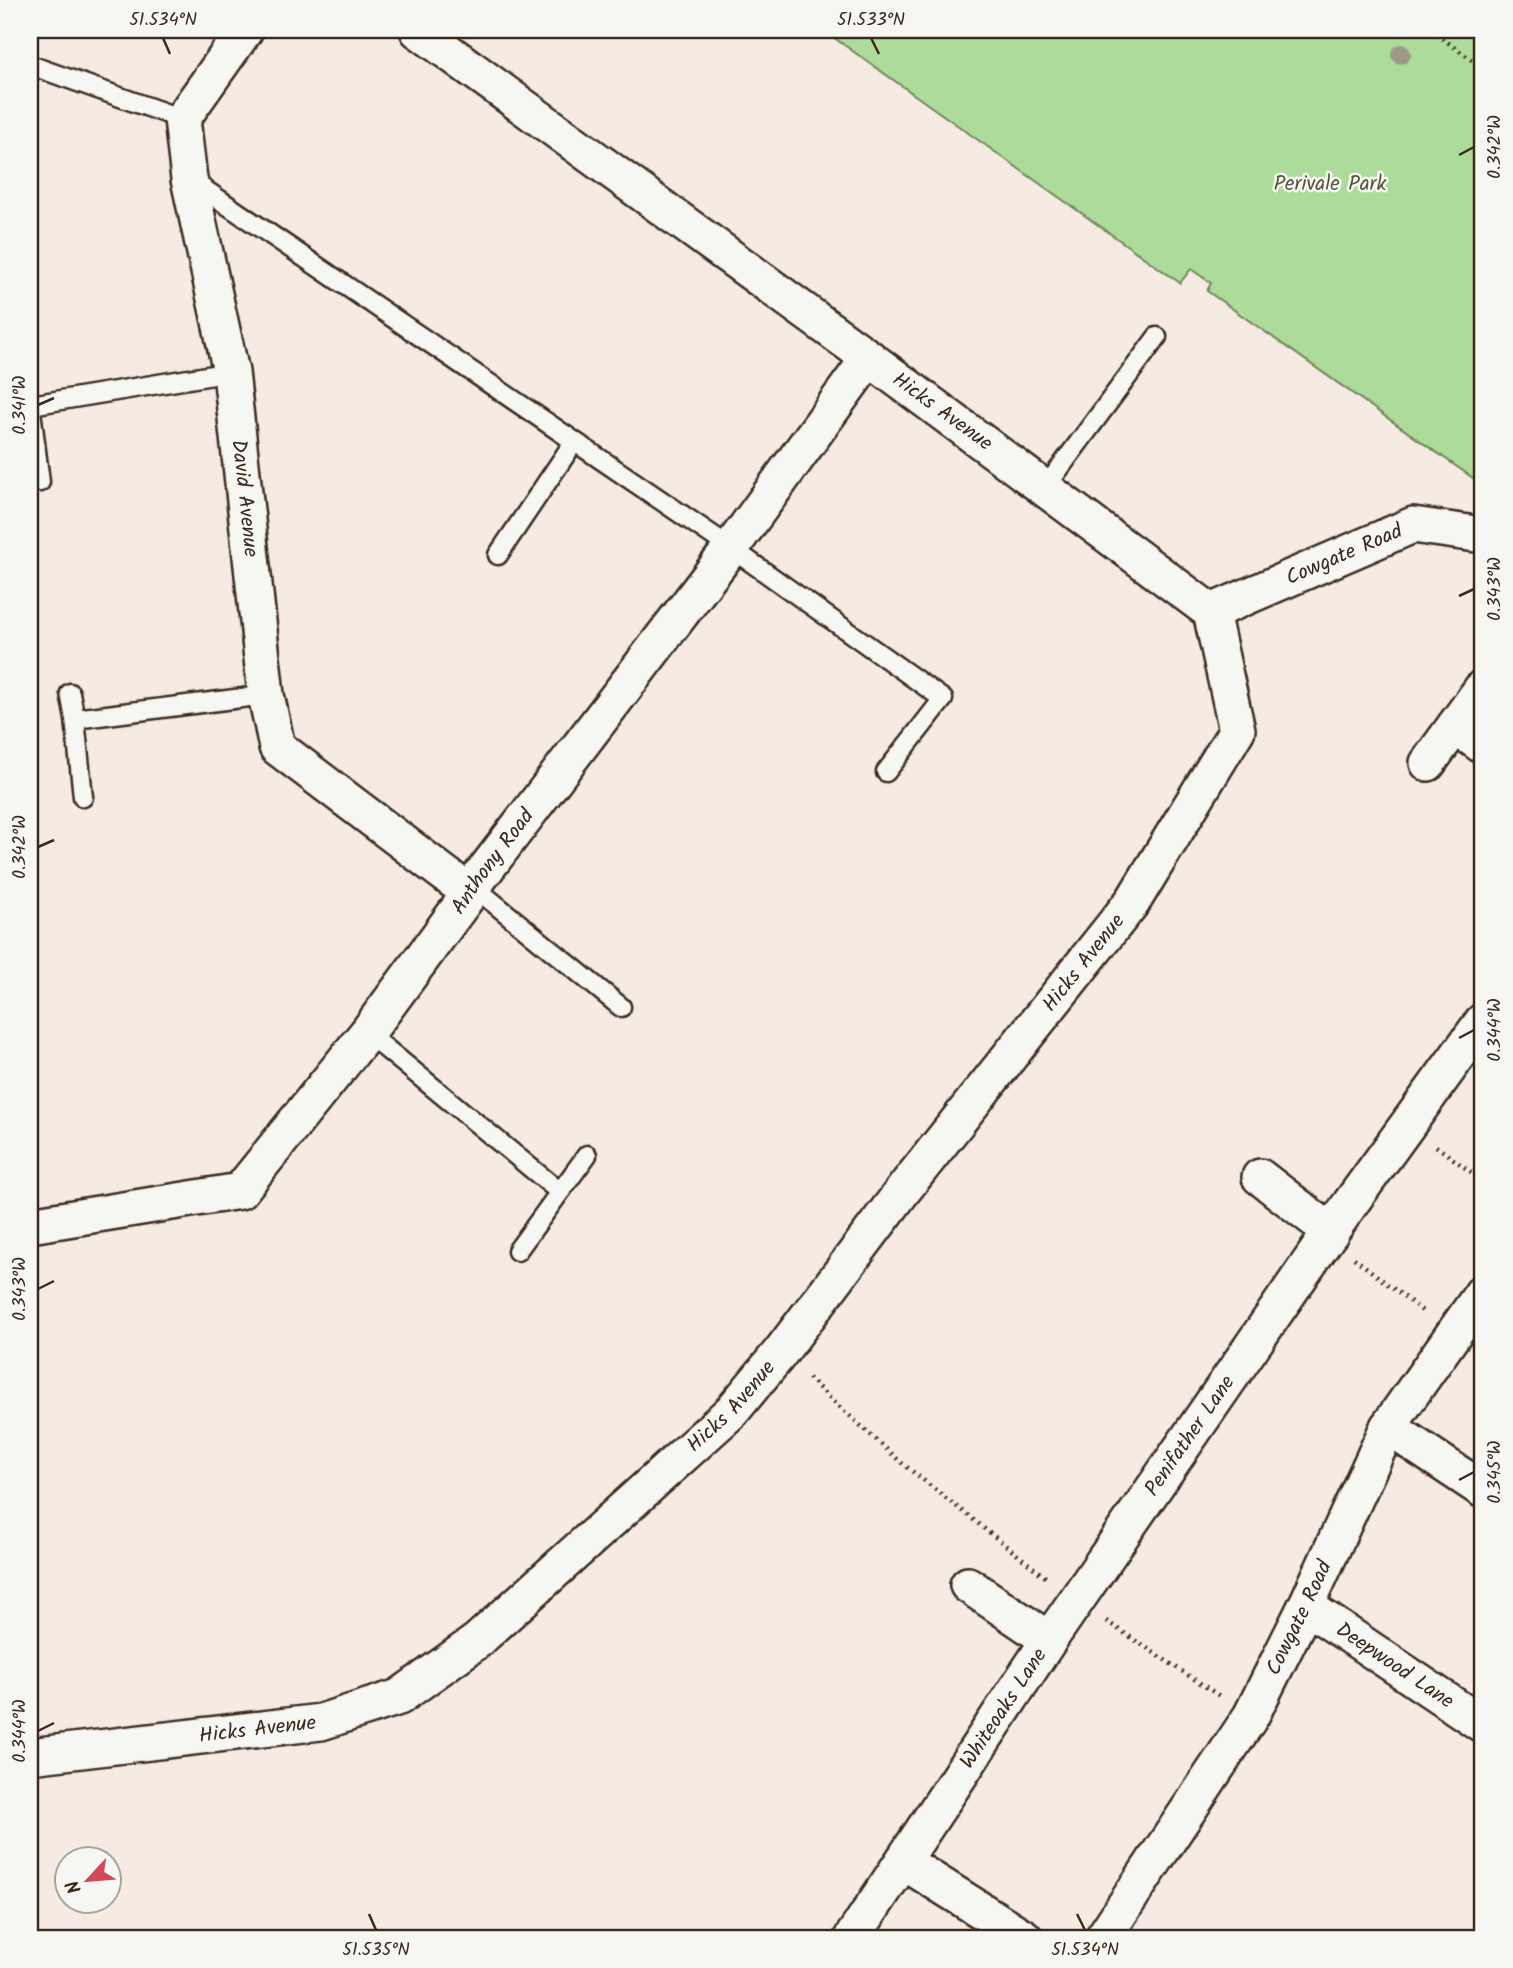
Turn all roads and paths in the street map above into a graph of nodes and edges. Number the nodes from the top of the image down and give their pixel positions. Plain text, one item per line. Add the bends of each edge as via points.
1 (245, 30) edge
2 (418, 30) edge
3 (1430, 30) edge
4 (30, 65) edge
5 (1483, 68) edge
6 (182, 119) junction
7 (189, 179) junction
8 (1157, 337) dead end
9 (869, 358) junction
10 (231, 372) junction
11 (30, 405) edge
12 (574, 442) junction
13 (40, 482) dead end
14 (1045, 488) junction
15 (1483, 536) edge
16 (731, 548) junction
17 (498, 555) dead end
18 (1211, 612) junction
19 (1483, 687) edge
20 (70, 693) dead end
21 (266, 695) junction
22 (75, 719) junction
23 (1455, 726) junction
24 (1483, 746) edge
25 (1428, 763) dead end
26 (886, 772) dead end
27 (83, 797) dead end
28 (471, 890) junction
29 (621, 1007) dead end
30 (1483, 1021) edge
31 (367, 1033) junction
32 (1408, 1125) junction
33 (587, 1155) dead end
34 (1260, 1177) dead end
35 (1483, 1181) edge
36 (560, 1192) junction
37 (30, 1226) edge
38 (1331, 1232) junction
39 (517, 1251) dead end
40 (1483, 1292) edge
41 (1453, 1334) junction
42 (780, 1353) junction
43 (1388, 1427) junction
44 (1483, 1490) edge
45 (968, 1585) dead end
46 (1075, 1601) junction
47 (1306, 1606) junction
48 (1049, 1640) junction
49 (1251, 1716) junction
50 (1483, 1725) edge
51 (30, 1756) edge
52 (904, 1862) junction
53 (852, 1938) edge
54 (1025, 1938) edge
55 (1103, 1938) edge

1 - 6 street
2 - 9 street, Hicks Avenue
3 - 5 path
4 - 6 lane
6 - 7 street, David Avenue
7 - 10 street, David Avenue
7 - 12 lane
8 - 14 lane
9 - 14 street, Hicks Avenue
9 - 16 street, Anthony Road
10 - 11 lane
10 - 21 street, David Avenue
11 - 13 lane
12 - 16 lane
12 - 17 lane
14 - 18 street, Hicks Avenue
15 - 18 street, Cowgate Road via 1413,525
16 - 26 lane via 943,699
16 - 28 street, Anthony Road
18 - 42 street, Hicks Avenue via 1237,730 1133,901 904,1188
19 - 23 street
20 - 22 lane
21 - 22 lane
21 - 28 street, David Avenue via 277,747
22 - 27 lane
23 - 24 street
23 - 25 street
28 - 29 lane
28 - 31 street, Anthony Road
30 - 32 street, Penifather Lane
31 - 36 lane
31 - 37 street, Anthony Road via 240,1191
32 - 35 path
32 - 38 street, Penifather Lane
33 - 36 lane
34 - 38 street
36 - 39 lane
38 - 41 path via 1340,1247
38 - 46 street, Penifather Lane
40 - 41 street, Cowgate Road
41 - 43 street, Cowgate Road
42 - 46 path via 903,1464
42 - 51 street, Hicks Avenue via 732,1411 477,1641 399,1698 321,1722
43 - 44 street
43 - 47 street, Cowgate Road
45 - 48 street, Whiteoaks Lane
46 - 48 street, Penifather Lane
46 - 49 path
47 - 49 street, Cowgate Road
47 - 50 street, Deepwood Lane
48 - 52 street, Whiteoaks Lane
49 - 55 street, Cowgate Road
52 - 53 street, Whiteoaks Lane
52 - 54 street

